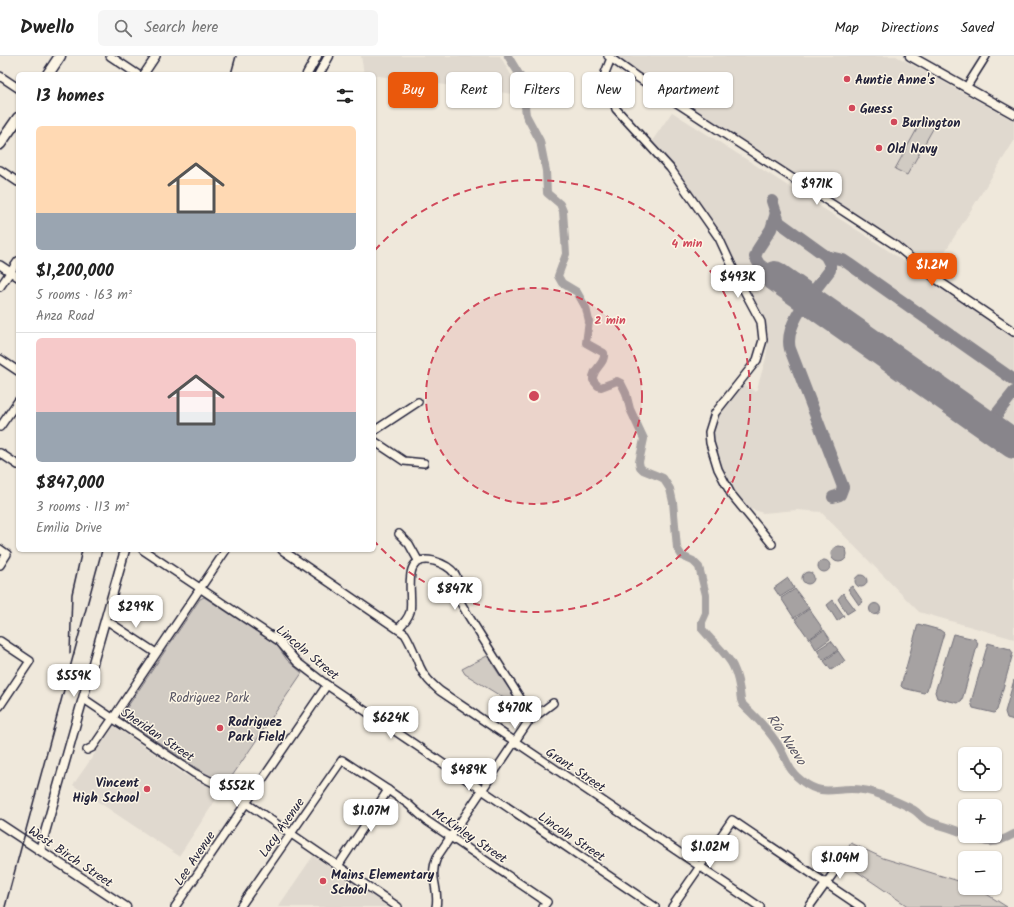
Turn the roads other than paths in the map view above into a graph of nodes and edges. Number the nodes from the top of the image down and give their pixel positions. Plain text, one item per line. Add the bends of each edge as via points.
1 (60, 56) edge
2 (110, 56) edge
3 (156, 56) edge
4 (317, 56) edge
5 (324, 56) edge
6 (329, 56) edge
7 (910, 56) edge
8 (917, 56) edge
9 (986, 56) edge
10 (610, 57) edge
11 (49, 72) edge
12 (134, 72) edge
13 (145, 72) edge
14 (308, 72) edge
15 (315, 72) edge
16 (320, 72) edge
17 (0, 76) edge
18 (968, 84) junction
19 (16, 87) edge
20 (1014, 109) edge
21 (1014, 114) edge
22 (16, 121) edge
23 (0, 144) edge
24 (0, 170) edge
25 (16, 181) edge
26 (16, 264) edge
27 (0, 265) edge
28 (10, 272) junction
29 (16, 276) edge
30 (0, 288) edge
31 (1014, 332) edge
32 (0, 359) edge
33 (16, 370) edge
34 (418, 402) dead end
35 (16, 403) edge
36 (0, 427) edge
37 (376, 430) edge
38 (376, 442) edge
39 (0, 453) edge
40 (424, 463) dead end
41 (16, 464) edge
42 (399, 534) dead end
43 (772, 544) dead end
44 (0, 549) edge
45 (124, 552) edge
46 (146, 552) edge
47 (225, 552) edge
48 (285, 552) edge
49 (419, 562) junction
50 (0, 565) edge
51 (201, 589) junction
52 (106, 620) junction
53 (398, 629) junction
54 (0, 641) edge
55 (156, 653) junction
56 (327, 685) junction
57 (84, 699) junction
58 (553, 703) dead end
59 (0, 706) edge
60 (532, 717) junction
61 (113, 718) junction
62 (514, 741) junction
63 (87, 750) dead end
64 (342, 760) joint
65 (388, 790) junction
66 (482, 790) junction
67 (246, 803) junction
68 (1, 824) edge
69 (291, 833) junction
70 (450, 836) junction
71 (40, 850) junction
72 (840, 864) dead end
73 (338, 866) junction
74 (700, 867) junction
75 (826, 883) junction
76 (545, 904) edge
77 (126, 907) edge
78 (175, 907) edge
79 (240, 907) edge
80 (398, 907) edge
81 (436, 907) edge
82 (655, 907) edge
83 (672, 907) edge
84 (760, 907) edge
85 (809, 907) edge
86 (861, 907) edge

1 - 11 highway
2 - 12 street
3 - 13 street
4 - 14 main road
5 - 15 main road
6 - 16 main road
7 - 21 main road
8 - 18 main road
9 - 18 street
10 - 31 street via 895,245 936,278
10 - 43 street via 605,72 616,109 670,168 719,238 761,322 763,340 757,360 714,414 709,432 718,469 731,494
17 - 19 street
18 - 20 main road
22 - 23 highway
24 - 25 street
26 - 28 street
27 - 28 street
28 - 29 street
28 - 30 street
32 - 33 street
34 - 37 street
35 - 36 street
38 - 40 street via 404,461
39 - 41 street
42 - 49 street via 409,544
44 - 50 street via 7,554
45 - 52 main road
46 - 51 street, Lincoln Street
47 - 51 street
48 - 53 street, Grant Street
49 - 53 street via 414,565 411,572 408,618
49 - 60 street via 431,560 455,574 460,600 466,612
51 - 55 street
51 - 56 street, Lincoln Street via 279,641 298,662
52 - 55 street
52 - 57 main road
53 - 62 street, Grant Street via 410,642 420,668 428,680 440,691
54 - 59 street via 30,661
55 - 61 street
56 - 66 street, Lincoln Street
56 - 67 street, Lee Avenue
57 - 61 street, Sheridan Street
57 - 71 main road
58 - 60 street
60 - 62 street
61 - 63 street via 93,747
61 - 67 street, Sheridan Street via 194,773
62 - 66 street
62 - 74 street, Grant Street
64 - 65 street, McKinley Street
64 - 69 street, Lacy Avenue
65 - 70 street, McKinley Street
65 - 73 street
66 - 70 street
66 - 82 street, Lincoln Street
67 - 69 street, Sheridan Street
67 - 78 street, Lee Avenue
68 - 71 main road, West Birch Street
69 - 73 street, Sheridan Street
69 - 79 street, Lacy Avenue
70 - 76 street, McKinley Street
70 - 81 street via 433,868
71 - 77 main road, West Birch Street
72 - 75 street
73 - 80 street, Sheridan Street
74 - 75 street via 732,820
74 - 83 street
74 - 84 street, Grant Street
75 - 85 street
75 - 86 street

